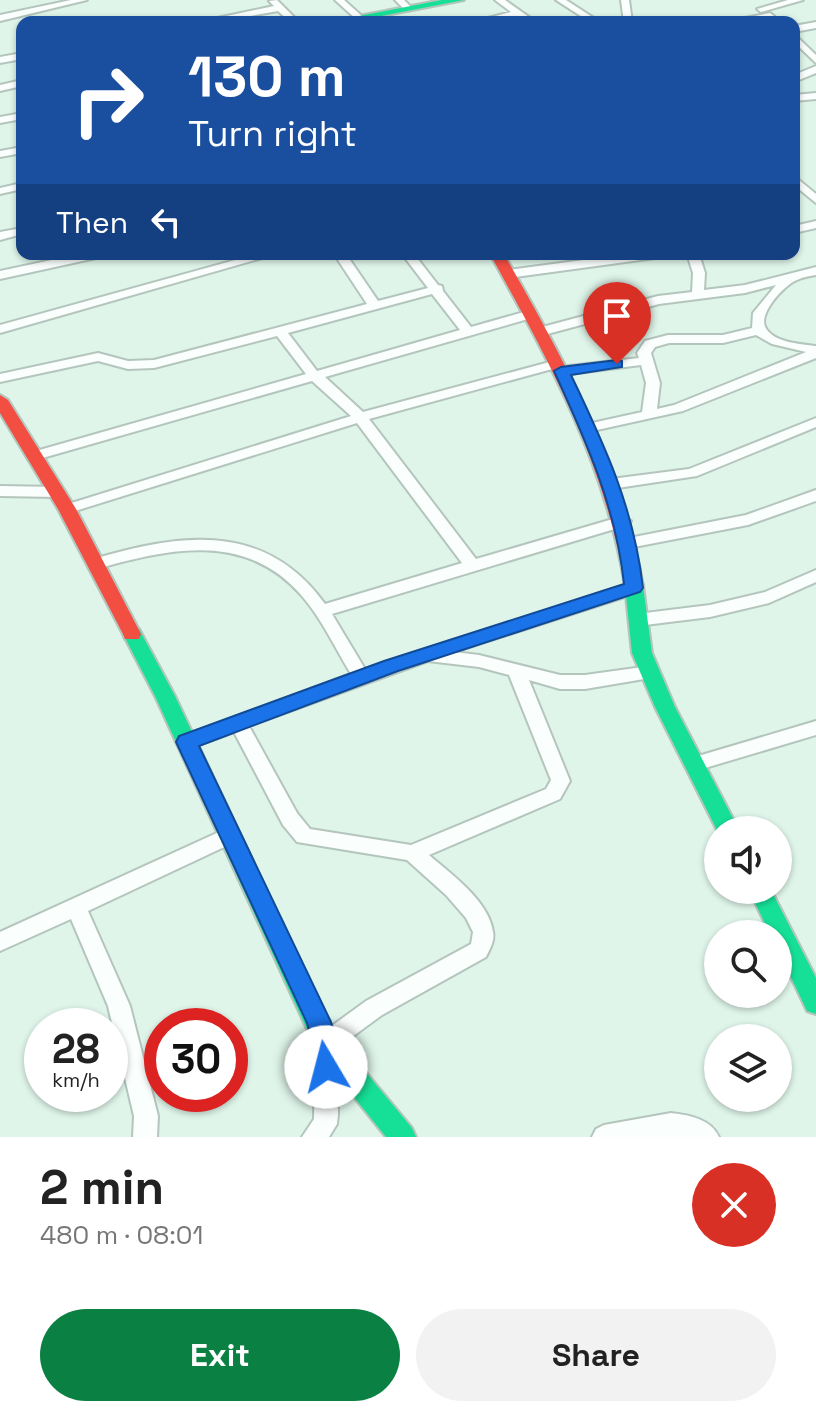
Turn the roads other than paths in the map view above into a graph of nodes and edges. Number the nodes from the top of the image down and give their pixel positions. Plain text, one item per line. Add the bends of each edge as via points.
1 (83, 0) edge
2 (339, 0) edge
3 (459, 0) edge
4 (499, 0) edge
5 (560, 0) edge
6 (748, 0) edge
7 (801, 0) edge
8 (276, 4) edge
9 (404, 4) edge
10 (816, 7) edge
11 (761, 9) junction
12 (519, 13) junction
13 (227, 16) edge
14 (358, 16) edge
15 (362, 16) edge
16 (505, 16) edge
17 (523, 16) edge
18 (586, 16) edge
19 (770, 16) edge
20 (0, 18) edge
21 (812, 49) edge
22 (816, 60) edge
23 (800, 187) edge
24 (816, 200) edge
25 (69, 260) edge
26 (248, 260) edge
27 (344, 260) edge
28 (413, 260) edge
29 (500, 260) edge
30 (611, 260) edge
31 (695, 260) edge
32 (816, 271) edge
33 (508, 274) junction
34 (0, 275) edge
35 (789, 279) junction
36 (438, 289) junction
37 (698, 294) junction
38 (375, 306) junction
39 (531, 314) junction
40 (0, 329) edge
41 (759, 330) junction
42 (280, 331) junction
43 (467, 331) junction
44 (540, 332) junction
45 (816, 352) edge
46 (645, 361) junction
47 (559, 368) junction
48 (313, 374) junction
49 (0, 378) edge
50 (0, 400) edge
51 (649, 415) junction
52 (359, 416) junction
53 (816, 422) edge
54 (588, 428) junction
55 (34, 456) junction
56 (611, 484) junction
57 (0, 491) edge
58 (57, 492) junction
59 (816, 495) edge
60 (67, 509) junction
61 (623, 521) junction
62 (629, 543) junction
63 (96, 564) junction
64 (472, 565) junction
65 (816, 576) edge
66 (634, 588) junction
67 (321, 611) junction
68 (637, 620) junction
69 (427, 655) junction
70 (516, 670) junction
71 (650, 672) junction
72 (361, 677) junction
73 (238, 723) junction
74 (816, 728) edge
75 (187, 742) junction
76 (695, 764) junction
77 (721, 816) edge
78 (230, 835) junction
79 (412, 853) junction
80 (767, 904) edge
81 (76, 906) junction
82 (0, 942) edge
83 (816, 1003) edge
84 (326, 1043) junction
85 (145, 1137) edge
86 (314, 1137) edge
87 (403, 1137) edge
88 (604, 1137) edge
89 (707, 1137) edge

1 - 20 street
2 - 14 street
3 - 9 street
4 - 12 street
5 - 18 street
6 - 11 street
7 - 10 street
7 - 11 street
8 - 13 street
9 - 15 street
11 - 19 street
12 - 16 street
12 - 17 street
21 - 22 street
23 - 24 street
25 - 34 street
26 - 40 street
27 - 38 street
28 - 36 street
29 - 33 street
30 - 33 street
31 - 37 street
32 - 35 street
33 - 39 street
35 - 37 street
35 - 41 street via 760,311
36 - 38 street
36 - 43 street
37 - 44 street
38 - 42 street
39 - 43 street
39 - 44 street
41 - 45 street via 775,341
41 - 46 street via 723,339 668,339 645,348
42 - 48 street
42 - 49 street via 154,364 128,365 98,357
43 - 48 street
44 - 47 street
45 - 51 street
46 - 47 street
46 - 51 street via 653,383
47 - 52 street
47 - 54 street
48 - 52 street
48 - 55 street
50 - 55 street
51 - 54 street
52 - 60 street
52 - 64 street
53 - 56 street via 692,473
54 - 56 street
55 - 58 street
56 - 61 street
57 - 58 street
58 - 60 street
59 - 62 street via 753,520
60 - 63 street
61 - 62 street
61 - 64 street
62 - 66 street
63 - 67 street via 182,542 225,545 280,569 300,583
63 - 75 street
64 - 67 street
65 - 68 street via 769,597
66 - 68 street
66 - 69 street
67 - 72 street
68 - 71 street
69 - 70 street
69 - 72 street
70 - 71 street via 560,682
70 - 79 street via 561,781 559,788
71 - 76 street
72 - 73 street
73 - 75 street
73 - 79 street via 304,836
74 - 76 street
75 - 78 street
76 - 77 street
78 - 81 street
78 - 84 street
79 - 84 street via 437,872 479,921 484,935 479,950 374,1008
80 - 83 street
81 - 82 street
81 - 85 street via 119,1006 146,1116
84 - 86 street via 325,1124
84 - 87 street
88 - 89 street via 682,1123

